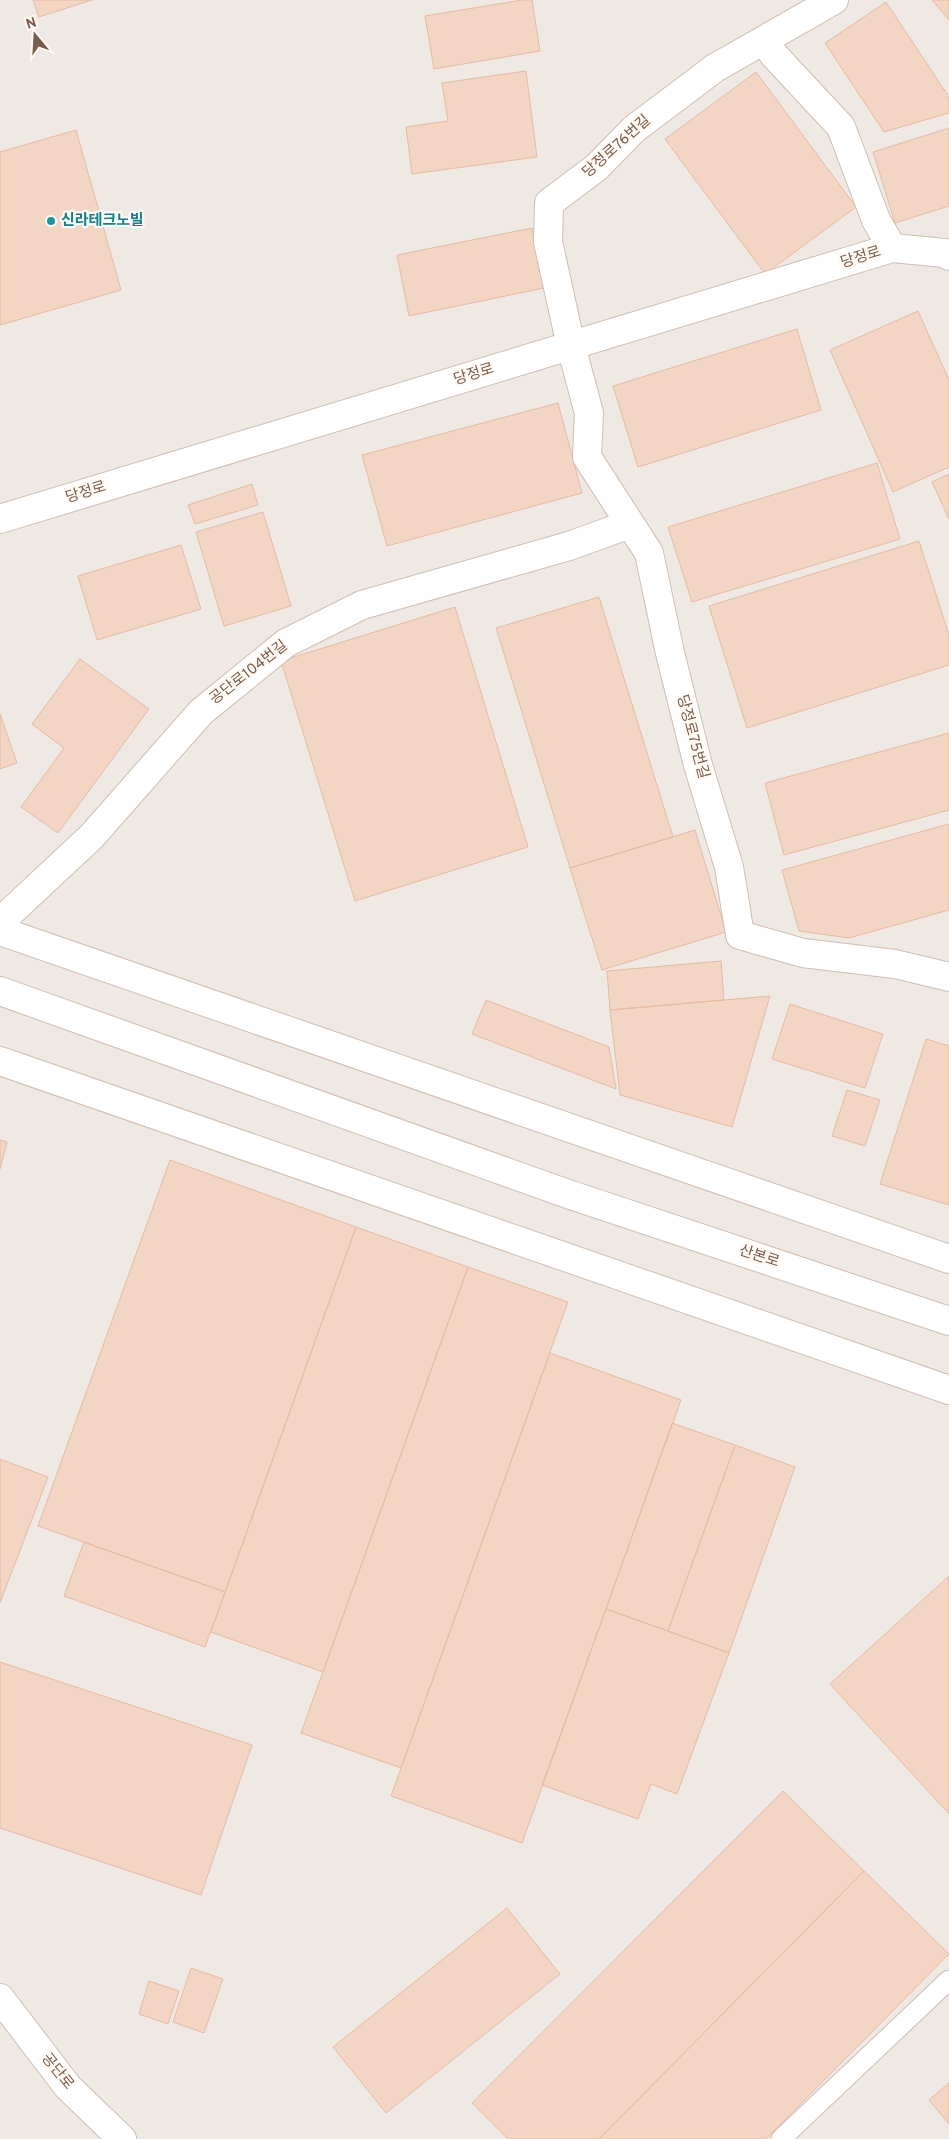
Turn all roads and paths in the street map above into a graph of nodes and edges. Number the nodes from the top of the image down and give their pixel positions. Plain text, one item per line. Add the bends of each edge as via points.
1 (834, 0) edge
2 (764, 41) junction
3 (892, 248) junction
4 (949, 256) edge
5 (570, 346) junction
6 (0, 519) edge
7 (630, 524) junction
8 (0, 922) edge
9 (0, 931) edge
10 (949, 977) edge
11 (0, 991) edge
12 (0, 1061) edge
13 (949, 1259) edge
14 (949, 1321) edge
15 (949, 1390) edge
16 (949, 1980) edge
17 (0, 1998) edge
18 (122, 2139) edge
19 (781, 2139) edge

1 - 2 street, 당정로76번길
2 - 3 street via 841,127 876,220
2 - 5 street, 당정로76번길 via 715,68 634,129 597,167 549,203 548,242
3 - 4 street, 당정로
3 - 5 street, 당정로
5 - 6 street, 당정로
5 - 7 street, 당정로75번길 via 589,413 587,458
7 - 8 street, 공단로104번길 via 569,546 362,604 286,643 201,712 92,836
7 - 10 street, 당정로75번길 via 649,553 698,765 729,867 740,935 803,952 895,964
9 - 13 street
11 - 14 street, 산본로 via 568,1194
12 - 15 street
16 - 19 lane
17 - 18 street, 공단로 via 68,2087

